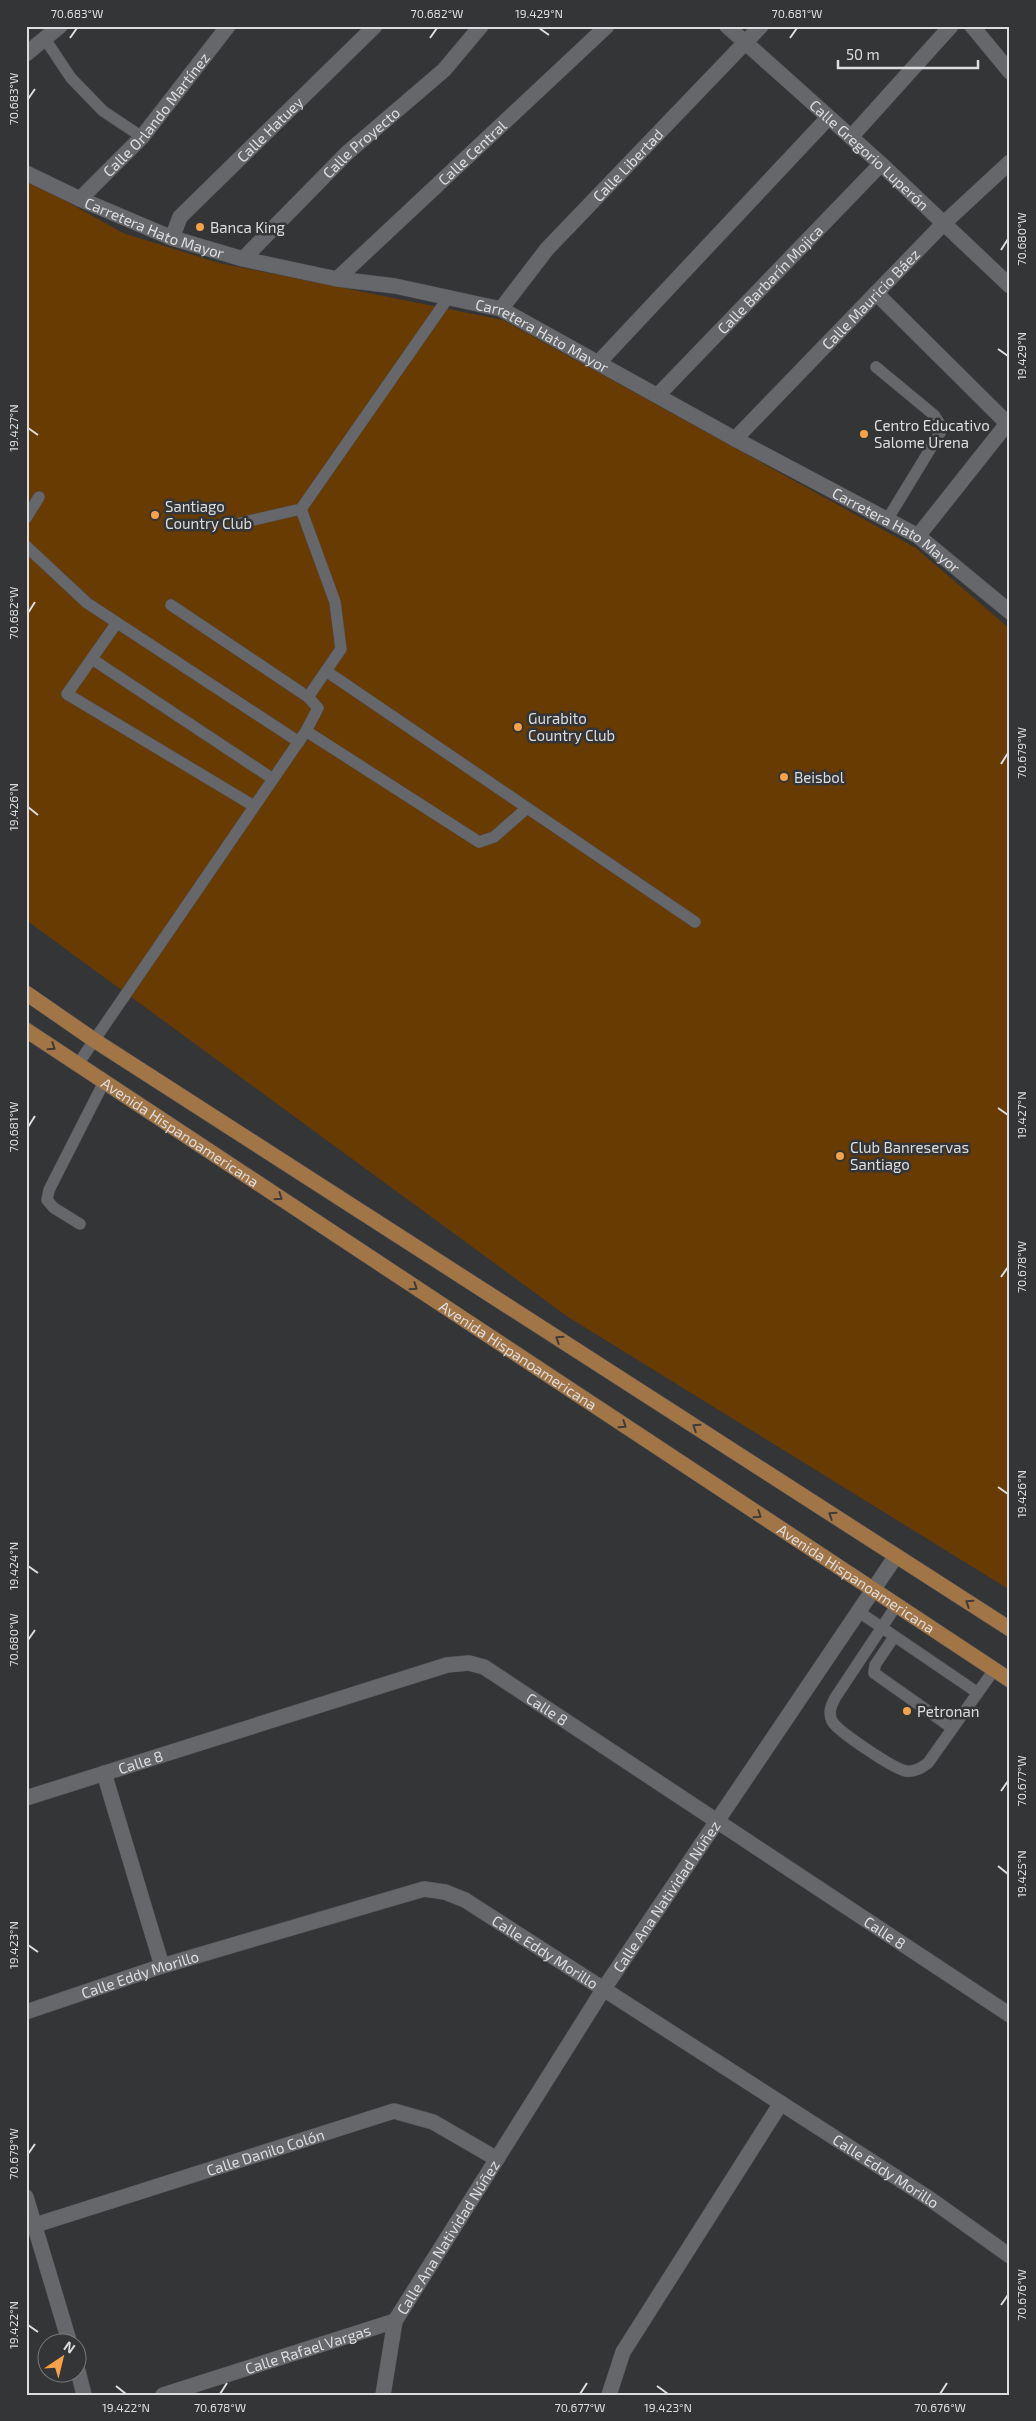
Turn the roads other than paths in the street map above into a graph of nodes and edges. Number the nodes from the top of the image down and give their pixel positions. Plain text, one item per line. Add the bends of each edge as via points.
1 (60, 26) edge
2 (228, 26) edge
3 (375, 26) edge
4 (481, 26) edge
5 (607, 26) edge
6 (727, 26) edge
7 (761, 26) edge
8 (951, 26) edge
9 (972, 26) edge
10 (45, 39) junction
11 (746, 43) junction
12 (26, 54) edge
13 (1010, 72) edge
14 (828, 118) junction
15 (142, 137) junction
16 (851, 138) junction
17 (1010, 162) edge
18 (881, 164) junction
19 (26, 173) edge
20 (80, 199) junction
21 (943, 224) junction
22 (172, 238) junction
23 (243, 259) junction
24 (337, 279) junction
25 (1010, 286) edge
26 (876, 293) junction
27 (448, 298) junction
28 (501, 309) junction
29 (599, 362) junction
30 (876, 367) dead end
31 (658, 396) junction
32 (1008, 421) edge
33 (735, 439) junction
34 (39, 497) dead end
35 (301, 509) junction
36 (26, 518) edge
37 (887, 520) junction
38 (236, 524) dead end
39 (918, 536) junction
40 (26, 546) edge
41 (171, 605) dead end
42 (1009, 610) edge
43 (116, 624) junction
44 (92, 659) junction
45 (326, 672) junction
46 (308, 697) junction
47 (306, 731) junction
48 (299, 742) junction
49 (273, 779) junction
50 (254, 806) junction
51 (527, 808) junction
52 (695, 922) dead end
53 (26, 993) edge
54 (26, 1030) edge
55 (94, 1040) junction
56 (78, 1064) junction
57 (104, 1082) junction
58 (80, 1224) dead end
59 (896, 1556) junction
60 (874, 1591) junction
61 (896, 1606) junction
62 (859, 1612) junction
63 (882, 1628) junction
64 (1010, 1629) edge
65 (894, 1636) junction
66 (994, 1670) junction
67 (1010, 1680) edge
68 (978, 1693) junction
69 (952, 1728) junction
70 (104, 1773) junction
71 (26, 1798) edge
72 (716, 1821) junction
73 (162, 1966) junction
74 (603, 1990) junction
75 (26, 2012) edge
76 (1010, 2015) edge
77 (781, 2103) junction
78 (498, 2159) junction
79 (26, 2197) edge
80 (31, 2226) edge
81 (1010, 2256) edge
82 (395, 2321) junction
83 (67, 2334) edge
84 (163, 2395) edge
85 (383, 2395) edge
86 (609, 2395) edge

1 - 10 street
2 - 15 street, Calle Orlando Martínez
3 - 22 street, Calle Hatuey via 180,217
4 - 23 street, Calle Proyecto via 444,70 347,153
5 - 24 street, Calle Central
6 - 11 street, Calle Gregorio Luperón
7 - 11 street, Calle Libertad
8 - 16 street
9 - 13 street
10 - 12 street
10 - 15 lane via 71,78 97,104
11 - 14 street, Calle Gregorio Luperón
11 - 28 street, Calle Libertad via 547,249
14 - 16 street, Calle Gregorio Luperón
14 - 29 street
15 - 20 street, Calle Orlando Martínez
16 - 18 street, Calle Gregorio Luperón
17 - 21 street, Calle Mauricio Báez
18 - 21 street, Calle Gregorio Luperón
18 - 31 street, Calle Barbarín Mojica
19 - 20 street, Carretera Hato Mayor
20 - 22 street, Carretera Hato Mayor
21 - 25 street, Calle Gregorio Luperón
21 - 26 street, Calle Mauricio Báez
22 - 23 street, Carretera Hato Mayor
23 - 24 street, Carretera Hato Mayor
24 - 27 street, Carretera Hato Mayor via 395,286
26 - 32 street
26 - 33 street, Calle Mauricio Báez
27 - 28 street, Carretera Hato Mayor
27 - 35 lane
28 - 29 street, Carretera Hato Mayor
29 - 31 street, Carretera Hato Mayor
30 - 37 lane via 934,415 941,426 940,433
31 - 33 street, Carretera Hato Mayor
32 - 39 street
33 - 37 street, Carretera Hato Mayor
34 - 36 lane
35 - 38 lane
35 - 45 lane via 335,602 341,649
37 - 39 street, Carretera Hato Mayor
39 - 42 street, Carretera Hato Mayor
40 - 43 lane via 87,604
41 - 46 lane
43 - 44 lane
43 - 48 lane
44 - 49 lane
44 - 50 lane via 67,694
45 - 46 lane
45 - 51 lane
46 - 47 lane via 318,708
47 - 48 lane
47 - 51 lane via 479,842 494,837
48 - 49 lane
49 - 50 lane
50 - 55 lane
51 - 52 lane
53 - 55 main road, Avenida Hispanoamericana
54 -> 56 main road, Avenida Hispanoamericana
55 - 56 lane
59 -> 55 main road, Avenida Hispanoamericana
56 - 57 main road, Avenida Hispanoamericana
57 - 58 lane via 49,1190 47,1200
57 -> 60 main road, Avenida Hispanoamericana
59 - 60 street, Calle Ana Natividad Núñez
64 -> 59 main road, Avenida Hispanoamericana
60 - 61 main road, Avenida Hispanoamericana
60 - 62 street, Calle Ana Natividad Núñez
61 - 63 lane
61 - 66 main road, Avenida Hispanoamericana
62 - 63 lane
62 - 72 street, Calle Ana Natividad Núñez
63 - 65 lane
63 - 69 lane via 835,1698 830,1715 833,1723 904,1771 919,1769 928,1763
65 - 68 lane
65 - 69 lane via 873,1667 874,1673
66 - 67 main road, Avenida Hispanoamericana
66 - 68 lane
68 - 69 lane
70 - 71 street, Calle 8
70 - 72 street, Calle 8 via 447,1665 469,1662 484,1667
70 - 73 street
72 - 74 street, Calle Ana Natividad Núñez
72 - 76 street, Calle 8
73 - 74 street, Calle Eddy Morillo via 424,1889 445,1892 465,1900
73 - 75 street, Calle Eddy Morillo
74 - 77 street, Calle Eddy Morillo
74 - 78 street, Calle Ana Natividad Núñez
77 - 81 street, Calle Eddy Morillo via 930,2199
77 - 86 street via 623,2352
78 - 80 street, Calle Danilo Colón via 433,2122 394,2111
78 - 82 street, Calle Ana Natividad Núñez
79 - 80 street
80 - 83 street
82 - 84 street, Calle Rafael Vargas
82 - 85 street, Calle Ana Natividad Núñez

